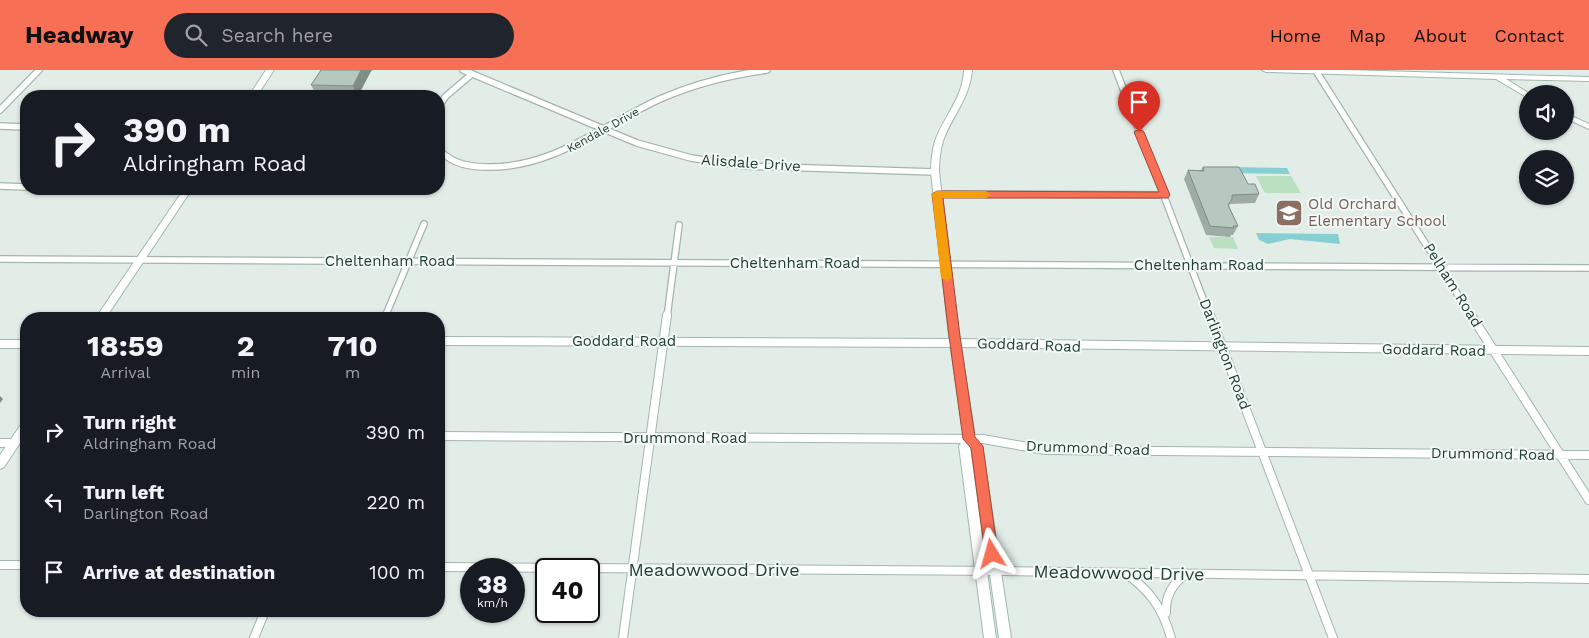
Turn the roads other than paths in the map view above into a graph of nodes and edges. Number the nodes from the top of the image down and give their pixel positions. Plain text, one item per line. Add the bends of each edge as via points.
1 (39, 70) edge
2 (270, 70) edge
3 (463, 70) edge
4 (768, 70) edge
5 (968, 70) edge
6 (1116, 70) edge
7 (1266, 70) edge
8 (1316, 71) edge
9 (472, 74) junction
10 (1499, 78) junction
11 (1535, 79) junction
12 (1589, 79) edge
13 (1530, 85) edge
14 (257, 90) edge
15 (1519, 90) edge
16 (445, 97) edge
17 (0, 110) edge
18 (1574, 120) edge
19 (0, 126) edge
20 (1574, 126) edge
21 (20, 127) edge
22 (1589, 127) edge
23 (603, 130) junction
24 (1589, 133) edge
25 (445, 157) edge
26 (935, 172) junction
27 (0, 186) edge
28 (20, 187) edge
29 (937, 194) junction
30 (184, 195) edge
31 (1165, 195) junction
32 (424, 224) dead end
33 (679, 225) dead end
34 (0, 258) edge
35 (140, 260) junction
36 (408, 261) junction
37 (674, 262) junction
38 (945, 264) junction
39 (1191, 265) junction
40 (1442, 267) junction
41 (1589, 268) edge
42 (105, 312) edge
43 (387, 312) edge
44 (445, 341) edge
45 (662, 342) junction
46 (955, 343) junction
47 (0, 344) edge
48 (20, 344) edge
49 (1222, 348) junction
50 (1495, 350) junction
51 (1589, 351) edge
52 (20, 436) edge
53 (445, 436) edge
54 (649, 438) junction
55 (970, 439) junction
56 (0, 443) edge
57 (14, 443) junction
58 (1262, 452) junction
59 (1560, 455) junction
60 (1589, 455) edge
61 (0, 464) edge
62 (1589, 500) edge
63 (0, 565) edge
64 (20, 565) edge
65 (445, 568) edge
66 (632, 569) junction
67 (981, 572) junction
68 (994, 572) junction
69 (1125, 573) junction
70 (1187, 574) junction
71 (1309, 575) junction
72 (1589, 579) edge
73 (263, 617) edge
74 (1166, 618) junction
75 (254, 638) edge
76 (622, 638) edge
77 (990, 638) edge
78 (1004, 638) edge
79 (1171, 638) edge
80 (1333, 638) edge

1 - 17 street
2 - 14 street
3 - 9 street, Alisdale Drive
4 - 23 street, Kendale Drive via 724,77 682,90 648,104
5 - 26 street via 961,103 938,146
6 - 31 street, Darlington Road
7 - 8 street
8 - 10 street
8 - 40 street, Pelham Road
9 - 16 street
9 - 23 street, Alisdale Drive
10 - 11 street
10 - 15 street
11 - 12 street
11 - 13 street
18 - 22 street
19 - 21 street
20 - 24 street
23 - 25 street, Kendale Drive via 549,157 510,167 461,164
23 - 26 street, Alisdale Drive via 666,152 740,165
26 - 29 street
27 - 28 street
29 - 31 street
29 - 38 street
30 - 35 street
31 - 39 street, Darlington Road
32 - 36 street
33 - 37 street
34 - 35 street, Cheltenham Road
35 - 36 street, Cheltenham Road
35 - 42 street
36 - 37 street, Cheltenham Road
36 - 43 street
37 - 38 street, Cheltenham Road
37 - 45 street
38 - 39 street, Cheltenham Road
38 - 46 street
39 - 40 street, Cheltenham Road
39 - 49 street, Darlington Road
40 - 41 street, Cheltenham Road
40 - 50 street, Pelham Road
44 - 45 street, Goddard Road
45 - 46 street, Goddard Road
45 - 54 street
46 - 49 street, Goddard Road
46 - 55 street
47 - 48 street
49 - 50 street, Goddard Road
49 - 58 street, Darlington Road
50 - 51 street, Goddard Road
50 - 59 street, Pelham Road
52 - 57 street
53 - 54 street, Drummond Road
54 - 55 street, Drummond Road
54 - 66 street
55 - 58 street, Drummond Road via 994,439 1045,450
55 - 67 street via 964,446
55 - 68 street via 976,446
56 - 57 street
57 - 61 street
58 - 59 street, Drummond Road
58 - 71 street, Darlington Road
59 - 60 street, Drummond Road
59 - 62 street, Pelham Road
63 - 64 street
65 - 66 street, Meadowwood Drive
66 - 67 street, Meadowwood Drive
66 - 76 street
67 - 68 street, Meadowwood Drive
67 - 77 street
68 - 69 street, Meadowwood Drive
68 - 78 street
69 - 70 street, Meadowwood Drive
69 - 74 street via 1144,585
70 - 71 street, Meadowwood Drive
70 - 74 street via 1179,578 1168,594
71 - 72 street, Meadowwood Drive
71 - 80 street, Darlington Road
73 - 75 street
74 - 79 street

